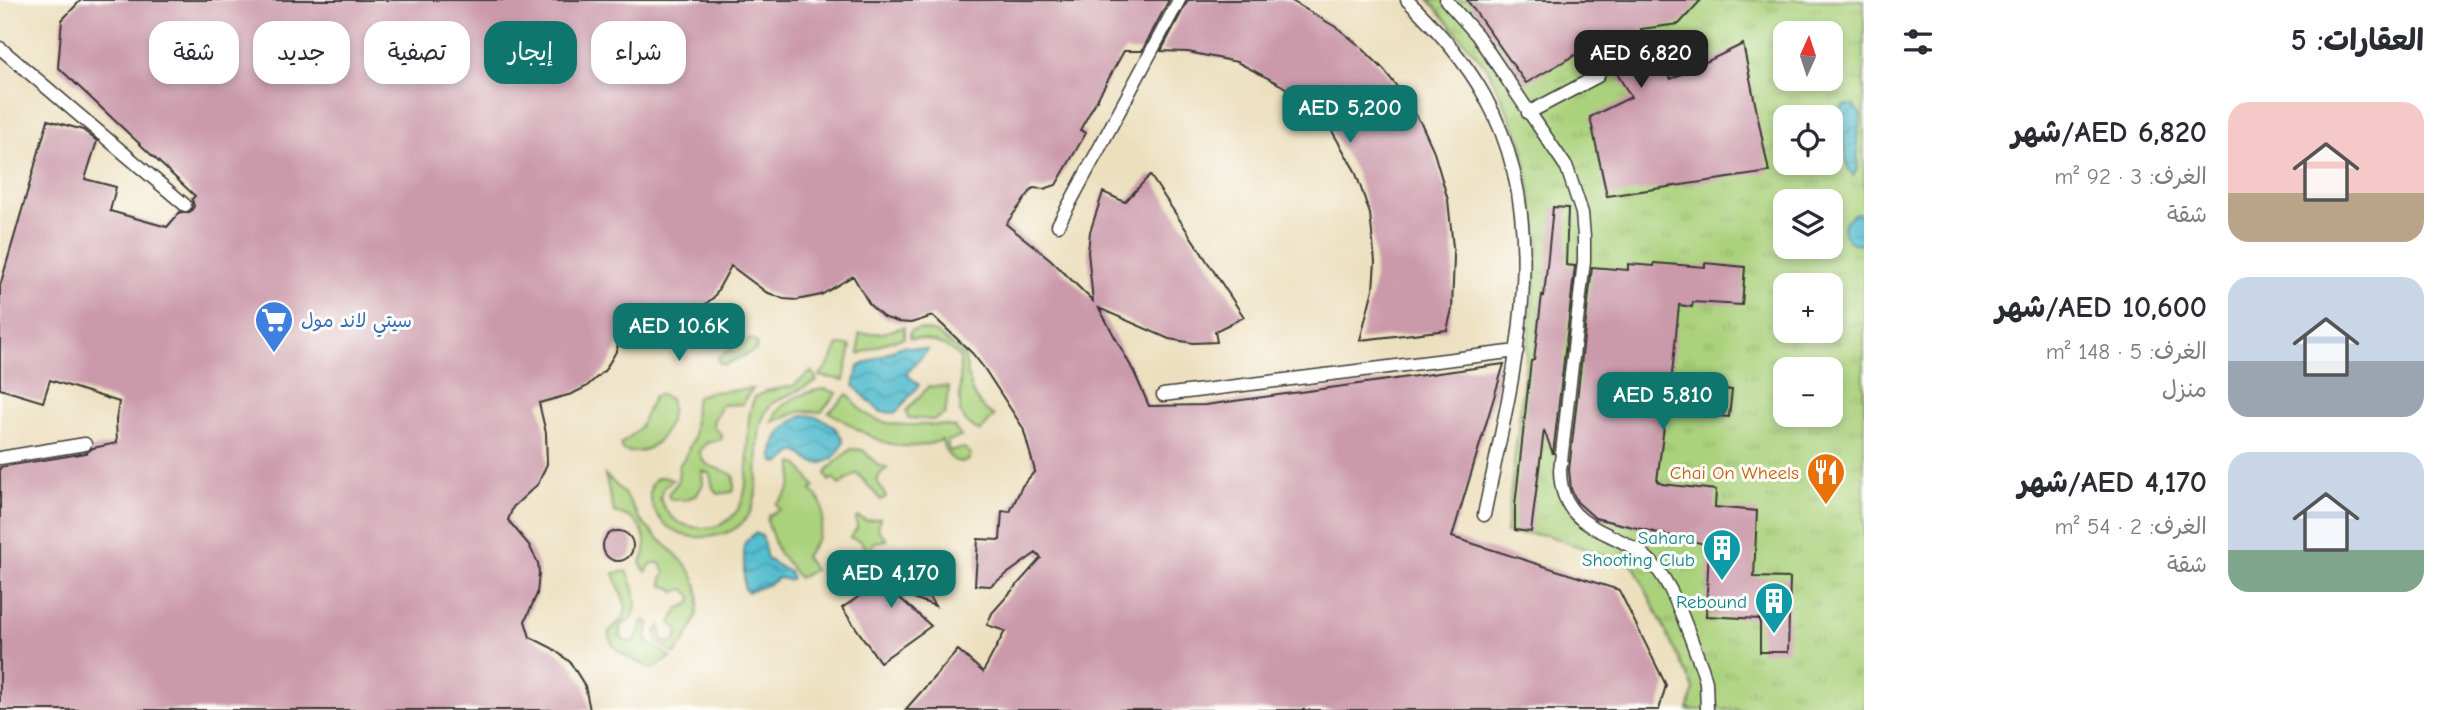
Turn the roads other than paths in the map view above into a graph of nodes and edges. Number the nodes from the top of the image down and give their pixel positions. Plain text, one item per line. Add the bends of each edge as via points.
1 (1179, 0) edge
2 (1407, 0) edge
3 (1446, 0) edge
4 (0, 48) edge
5 (1598, 76) dead end
6 (1528, 113) junction
7 (185, 205) dead end
8 (1058, 225) dead end
9 (1517, 351) junction
10 (1163, 395) dead end
11 (85, 444) dead end
12 (0, 458) edge
13 (1484, 514) dead end
14 (1707, 710) edge

1 - 8 lane
2 - 9 lane via 1472,76 1509,153 1522,217
3 - 6 lane via 1476,35
4 - 7 lane
5 - 6 lane
6 - 14 lane via 1567,168 1584,237 1560,485 1565,500 1585,523 1642,554 1662,576 1702,668
9 - 10 lane
9 - 13 lane
11 - 12 lane

